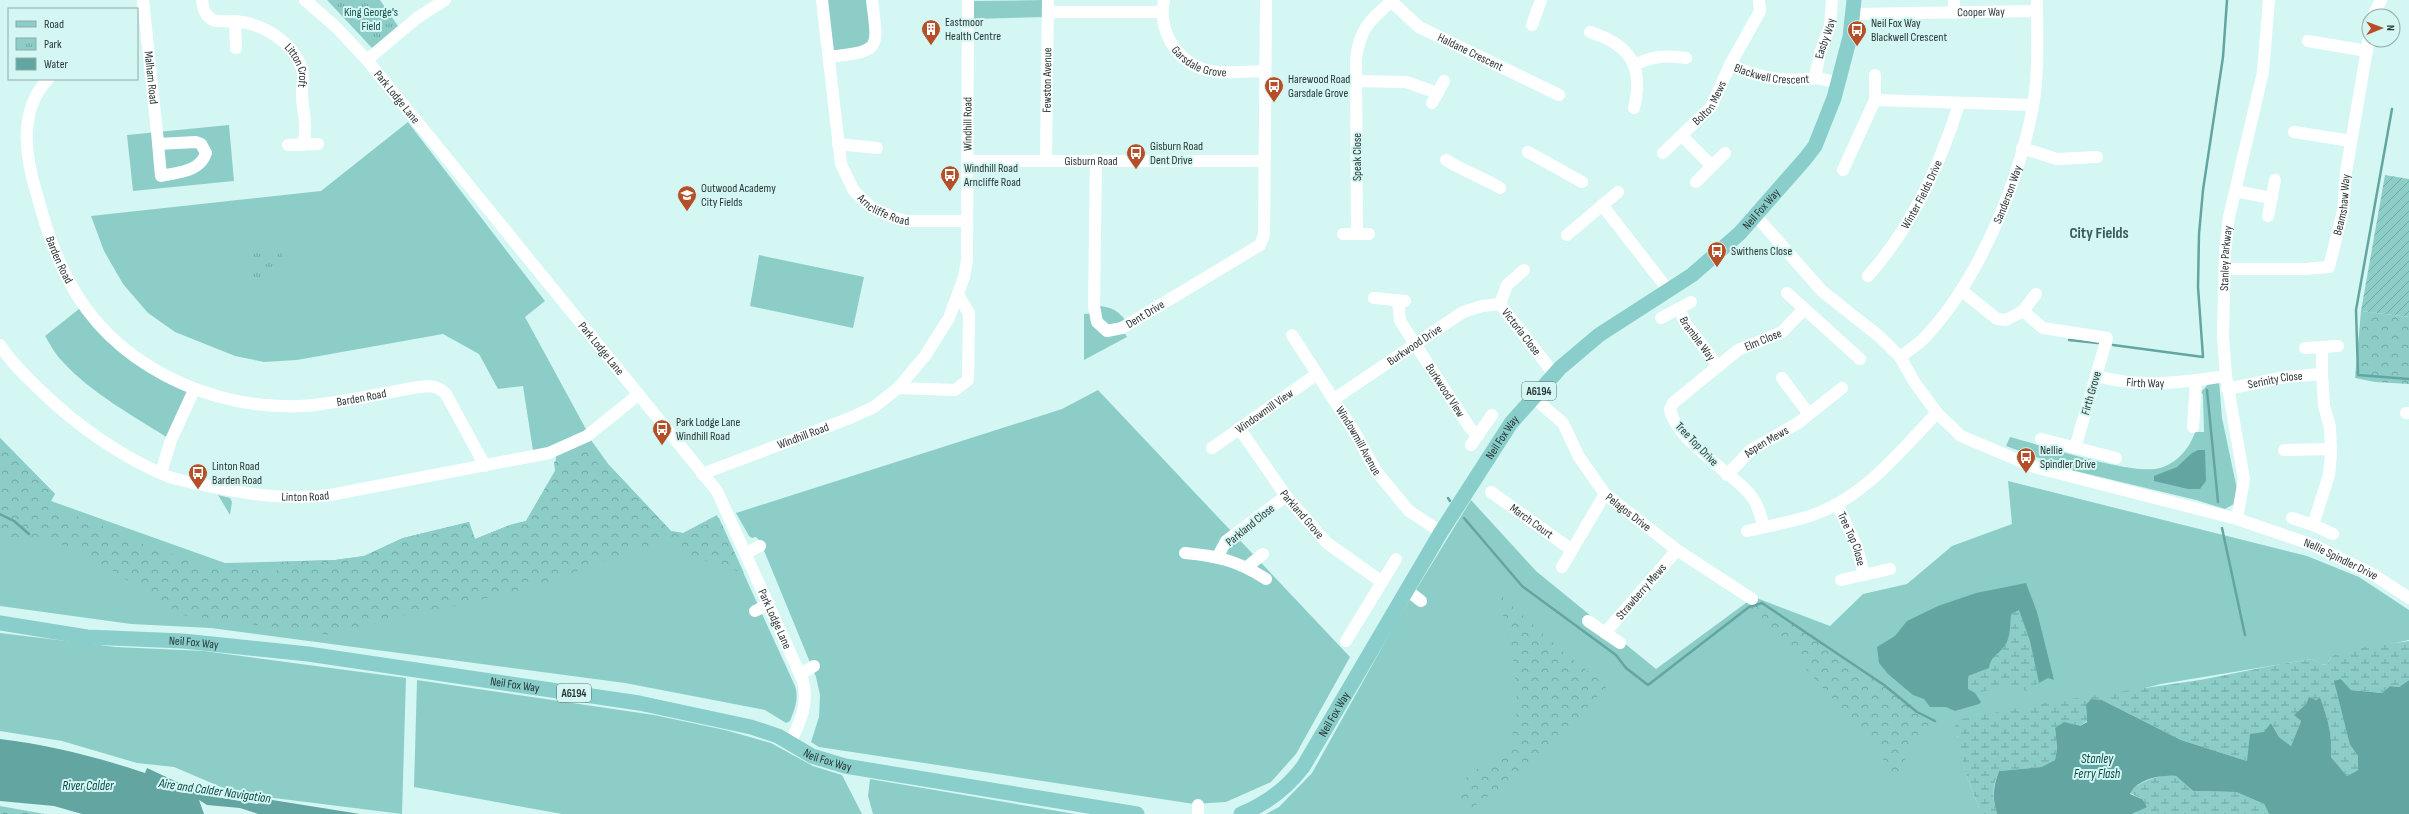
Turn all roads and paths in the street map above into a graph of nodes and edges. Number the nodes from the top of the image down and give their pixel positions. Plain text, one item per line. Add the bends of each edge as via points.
1 (143, 0) edge
2 (202, 0) edge
3 (305, 0) edge
4 (444, 0) edge
5 (822, 0) edge
6 (872, 0) edge
7 (968, 0) edge
8 (1048, 0) edge
9 (1266, 0) edge
10 (1541, 0) edge
11 (1759, 0) edge
12 (1832, 0) edge
13 (1954, 0) edge
14 (2269, 0) edge
15 (1391, 1) edge
16 (1163, 6) edge
17 (2037, 6) edge
18 (1854, 7) edge
19 (1048, 12) junction
20 (1954, 13) junction
21 (1531, 19) dead end
22 (235, 21) junction
23 (1590, 32) dead end
24 (2308, 41) dead end
25 (236, 48) dead end
26 (2367, 48) edge
27 (2367, 51) junction
28 (143, 56) edge
29 (829, 57) junction
30 (1686, 58) dead end
31 (367, 60) junction
32 (1634, 65) junction
33 (1730, 65) junction
34 (1264, 71) junction
35 (1875, 75) dead end
36 (1815, 77) junction
37 (47, 80) edge
38 (1356, 81) junction
39 (1444, 81) dead end
40 (1838, 84) junction
41 (1558, 95) dead end
42 (1875, 100) junction
43 (1959, 104) junction
44 (2032, 106) junction
45 (1634, 108) dead end
46 (2294, 132) dead end
47 (1682, 136) junction
48 (157, 138) dead end
49 (2351, 142) junction
50 (318, 144) dead end
51 (838, 144) junction
52 (288, 145) dead end
53 (303, 145) junction
54 (877, 148) dead end
55 (2022, 148) junction
56 (1528, 152) dead end
57 (1663, 153) dead end
58 (1725, 153) dead end
59 (2097, 157) dead end
60 (1046, 159) junction
61 (1096, 160) junction
62 (1446, 160) dead end
63 (967, 161) junction
64 (1263, 161) junction
65 (1712, 166) junction
66 (1843, 170) dead end
67 (2275, 180) dead end
68 (1582, 182) dead end
69 (1696, 182) dead end
70 (1500, 188) dead end
71 (2235, 191) junction
72 (1618, 192) dead end
73 (2272, 198) junction
74 (1602, 205) junction
75 (2268, 216) dead end
76 (1753, 219) junction
77 (967, 221) junction
78 (1343, 234) dead end
79 (1567, 235) dead end
80 (2224, 269) junction
81 (1524, 270) dead end
82 (1868, 276) dead end
83 (1669, 291) junction
84 (1962, 291) junction
85 (1786, 293) dead end
86 (2036, 294) dead end
87 (958, 295) junction
88 (1374, 298) dead end
89 (1691, 302) dead end
90 (1500, 304) junction
91 (1679, 309) junction
92 (1804, 309) junction
93 (2023, 311) junction
94 (1660, 318) dead end
95 (1292, 335) dead end
96 (1415, 344) junction
97 (0, 345) edge
98 (2338, 346) dead end
99 (2322, 347) junction
100 (2305, 348) dead end
101 (1900, 357) junction
102 (1860, 359) dead end
103 (1718, 366) junction
104 (1317, 374) junction
105 (1554, 374) junction
106 (2322, 374) junction
107 (2096, 376) junction
108 (2226, 376) junction
109 (1782, 378) dead end
110 (2196, 381) junction
111 (898, 388) junction
112 (1842, 388) dead end
113 (2227, 389) junction
114 (194, 390) junction
115 (638, 395) junction
116 (1533, 397) junction
117 (1334, 399) junction
118 (1809, 414) junction
119 (1937, 414) junction
120 (1492, 415) dead end
121 (2193, 426) dead end
122 (1239, 428) junction
123 (2041, 439) dead end
124 (1212, 448) dead end
125 (2075, 448) junction
126 (2284, 450) dead end
127 (2331, 450) junction
128 (2116, 458) dead end
129 (485, 466) junction
130 (161, 473) junction
131 (702, 474) junction
132 (1727, 475) junction
133 (1491, 492) dead end
134 (1605, 494) junction
135 (1286, 496) junction
136 (1837, 504) junction
137 (2237, 518) junction
138 (2292, 518) dead end
139 (2313, 525) junction
140 (1764, 527) junction
141 (1747, 531) dead end
142 (1441, 532) junction
143 (2333, 534) dead end
144 (760, 546) dead end
145 (1572, 550) junction
146 (1677, 550) junction
147 (746, 553) junction
148 (1185, 553) dead end
149 (1263, 554) dead end
150 (1218, 556) junction
151 (1396, 559) dead end
152 (1247, 567) junction
153 (1562, 567) dead end
154 (1890, 569) dead end
155 (1864, 575) junction
156 (1266, 579) dead end
157 (1841, 580) dead end
158 (1382, 582) junction
159 (1407, 590) junction
160 (2409, 598) edge
161 (1752, 599) dead end
162 (1421, 601) dead end
163 (769, 604) junction
164 (755, 611) dead end
165 (1588, 621) dead end
166 (0, 623) edge
167 (1605, 633) junction
168 (1346, 641) dead end
169 (1620, 643) dead end
170 (814, 666) dead end
171 (800, 674) junction
172 (790, 743) junction
173 (1133, 814) edge
174 (1242, 814) edge

1 - 28 street, Malham Road
2 - 22 street, Litton Croft via 206,14 212,19
3 - 31 street, Park Lodge Lane via 336,27
4 - 31 street via 417,18
5 - 29 street, Arncliffe Road
6 - 29 street via 876,36 871,49 862,53
7 - 63 street, Windhill Road
8 - 19 street, Fewston Avenue
9 - 34 street
10 - 21 street
11 - 33 street, Blackwell Crescent via 1760,11
12 - 36 street, Easby Way via 1830,26
13 - 20 street
14 - 71 street, Stanley Parkway via 2263,72
15 - 38 street, Speak Close via 1366,26 1358,42
15 - 41 street, Haldane Crescent via 1419,27
16 - 19 street, Garsdale Grove
16 - 34 street, Garsdale Grove via 1165,30 1170,42 1184,57 1202,68 1224,72
17 - 20 street, Cooper Way
17 - 44 street, Sanderson Way via 2036,70
18 - 20 street, Cooper Way
18 - 40 main road, Neil Fox Way / A6194
19 - 60 street, Fewston Avenue
22 - 25 street
22 - 53 street, Litton Croft via 270,31 285,43 296,57 302,70 301,95 306,134
23 - 32 street via 1618,43 1629,54
24 - 27 street
26 - 27 street, Beamshaw Way
27 - 49 street, Beamshaw Way
28 - 48 street, Malham Road
29 - 51 street, Arncliffe Road
30 - 32 street via 1664,55 1650,57
31 - 115 street, Park Lodge Lane
32 - 45 street via 1638,77
33 - 36 street, Blackwell Crescent via 1783,80
33 - 47 street, Bolton Mews via 1711,107
34 - 64 street
35 - 42 street
36 - 40 street, Blackwell Crescent
37 - 114 street, Barden Road via 33,102 28,116 26,137 30,168 43,218 69,282 99,323 118,343 140,361
38 - 39 street via 1406,82 1435,98
38 - 78 street, Speak Close via 1363,234
40 - 76 main road, Neil Fox Way / A6194 via 1815,146
42 - 43 street
42 - 66 street
43 - 44 street
43 - 82 street, Winter Fields Drive via 1947,141 1902,233
44 - 55 street, Sanderson Way
46 - 49 street
47 - 57 street, Bolton Mews
47 - 65 street, Bolton Mews
49 - 80 street, Beamshaw Way via 2343,211 2328,266 2318,269
50 - 53 street
51 - 54 street
51 - 77 street, Arncliffe Road via 846,178 854,191 872,208 906,221
52 - 53 street
55 - 59 street via 2057,158
55 - 84 street, Sanderson Way via 2000,215
56 - 68 street
58 - 65 street
60 - 61 street, Gisburn Road
60 - 63 street, Gisburn Road
61 - 64 street, Gisburn Road
61 - 64 street, Dent Drive via 1094,306 1097,322 1107,331 1122,328 1260,245 1264,235
62 - 70 street
63 - 77 street, Windhill Road
65 - 69 street
67 - 73 street
71 - 73 street
71 - 80 street, Stanley Parkway via 2229,217
72 - 74 street
73 - 75 street
74 - 79 street
74 - 83 street
76 - 83 main road, Neil Fox Way / A6194 via 1692,275
76 - 101 street, Nellie Spindler Drive via 1826,295 1880,337
77 - 87 street, Windhill Road via 967,260
80 - 108 street, Stanley Parkway via 2223,337
81 - 90 street, Victoria Close via 1508,285
83 - 105 main road, Neil Fox Way / A6194 via 1598,335
84 - 93 street via 1997,319 2011,319
84 - 101 street, Sanderson Way via 1928,335
85 - 92 street
86 - 93 street
87 - 111 street, Windhill Road via 949,318 925,356
87 - 111 street via 969,313 968,380 955,390
88 - 96 street, Burkwood View via 1402,300 1399,319
89 - 91 street, Bramble Way
90 - 96 street, Burkwood Drive via 1463,312
90 - 105 street, Victoria Close
91 - 94 street, Bramble Way
91 - 103 street, Bramble Way via 1686,324
92 - 102 street
92 - 103 street, Elm Close via 1782,332 1738,350
93 - 107 street, Firth Grove via 2042,328 2107,338
95 - 104 street, Windowmill Avenue
96 - 117 street, Burkwood Drive
96 - 120 street, Burkwood View via 1470,428 1475,440
97 - 130 street, Linton Road via 15,365 69,416 108,445
98 - 99 street
99 - 100 street
99 - 106 street
101 - 119 street, Nellie Spindler Drive
103 - 132 street, Tree Top Drive via 1672,403 1670,409 1676,424
104 - 117 street, Windowmill Avenue
104 - 122 street, Windowmill View
105 - 116 main road, Neil Fox Way / A6194
106 - 113 street, Serinity Close via 2285,377
106 - 127 street
107 - 110 street, Firth Way via 2137,384
107 - 125 street, Firth Grove
108 - 110 street, Firth Way
108 - 113 street, Stanley Parkway
109 - 118 street
110 - 121 street
111 - 131 street, Windhill Road via 874,407 850,418
112 - 118 street, Aspen Mews
113 - 137 street, Stanley Parkway via 2244,479
114 - 129 street, Barden Road via 248,403 301,406 431,385 446,394
114 - 130 street via 171,440
115 - 129 street, Linton Road via 587,436 571,444 549,452
115 - 131 street, Park Lodge Lane
116 - 134 street, Pelagos Drive via 1563,423 1580,457
116 - 142 main road, Neil Fox Way / A6194 via 1500,437
117 - 142 street, Windowmill Avenue via 1376,471 1409,511
118 - 132 street, Aspen Mews via 1751,450
119 - 136 street via 1873,477
119 - 137 street, Nellie Spindler Drive via 1961,436 2034,467
122 - 124 street, Windowmill View
122 - 135 street, Parkland Grove
123 - 125 street
125 - 128 street
126 - 127 street
127 - 139 street via 2329,475
129 - 130 street, Linton Road via 307,498 260,496 183,481
131 - 147 street, Park Lodge Lane via 717,491
132 - 140 street, Tree Top Drive via 1749,493 1757,505
133 - 145 street, March Court
134 - 145 street
134 - 146 street, Pelagos Drive
135 - 150 street, Parkland Close via 1226,541
135 - 158 street, Parkland Grove via 1327,543
136 - 140 street via 1818,513
136 - 155 street, Tree Top Close via 1857,547
137 - 160 street, Nellie Spindler Drive via 2312,545 2374,575
138 - 139 street
139 - 143 street
140 - 141 street
142 - 159 main road, Neil Fox Way / A6194
144 - 147 street
145 - 153 street
146 - 161 street, Pelagos Drive
146 - 167 street, Strawberry Mews
147 - 163 street, Park Lodge Lane
148 - 150 street, Parkland Close
149 - 152 street
150 - 152 street, Parkland Close
151 - 158 street
152 - 156 street, Parkland Close
154 - 155 street, Tree Top Close
155 - 157 street, Tree Top Close
158 - 168 street
159 - 162 street
159 - 174 main road, Neil Fox Way / A6194 via 1303,767 1282,790
163 - 164 street
163 - 171 street, Park Lodge Lane
165 - 167 street
166 - 172 main road, Neil Fox Way / A6194 via 86,637 183,641 308,654 594,696 726,720 765,731
167 - 169 street
170 - 171 street
171 - 172 street, Park Lodge Lane via 805,688 805,706
172 - 173 main road, Neil Fox Way / A6194 via 812,756 845,766

